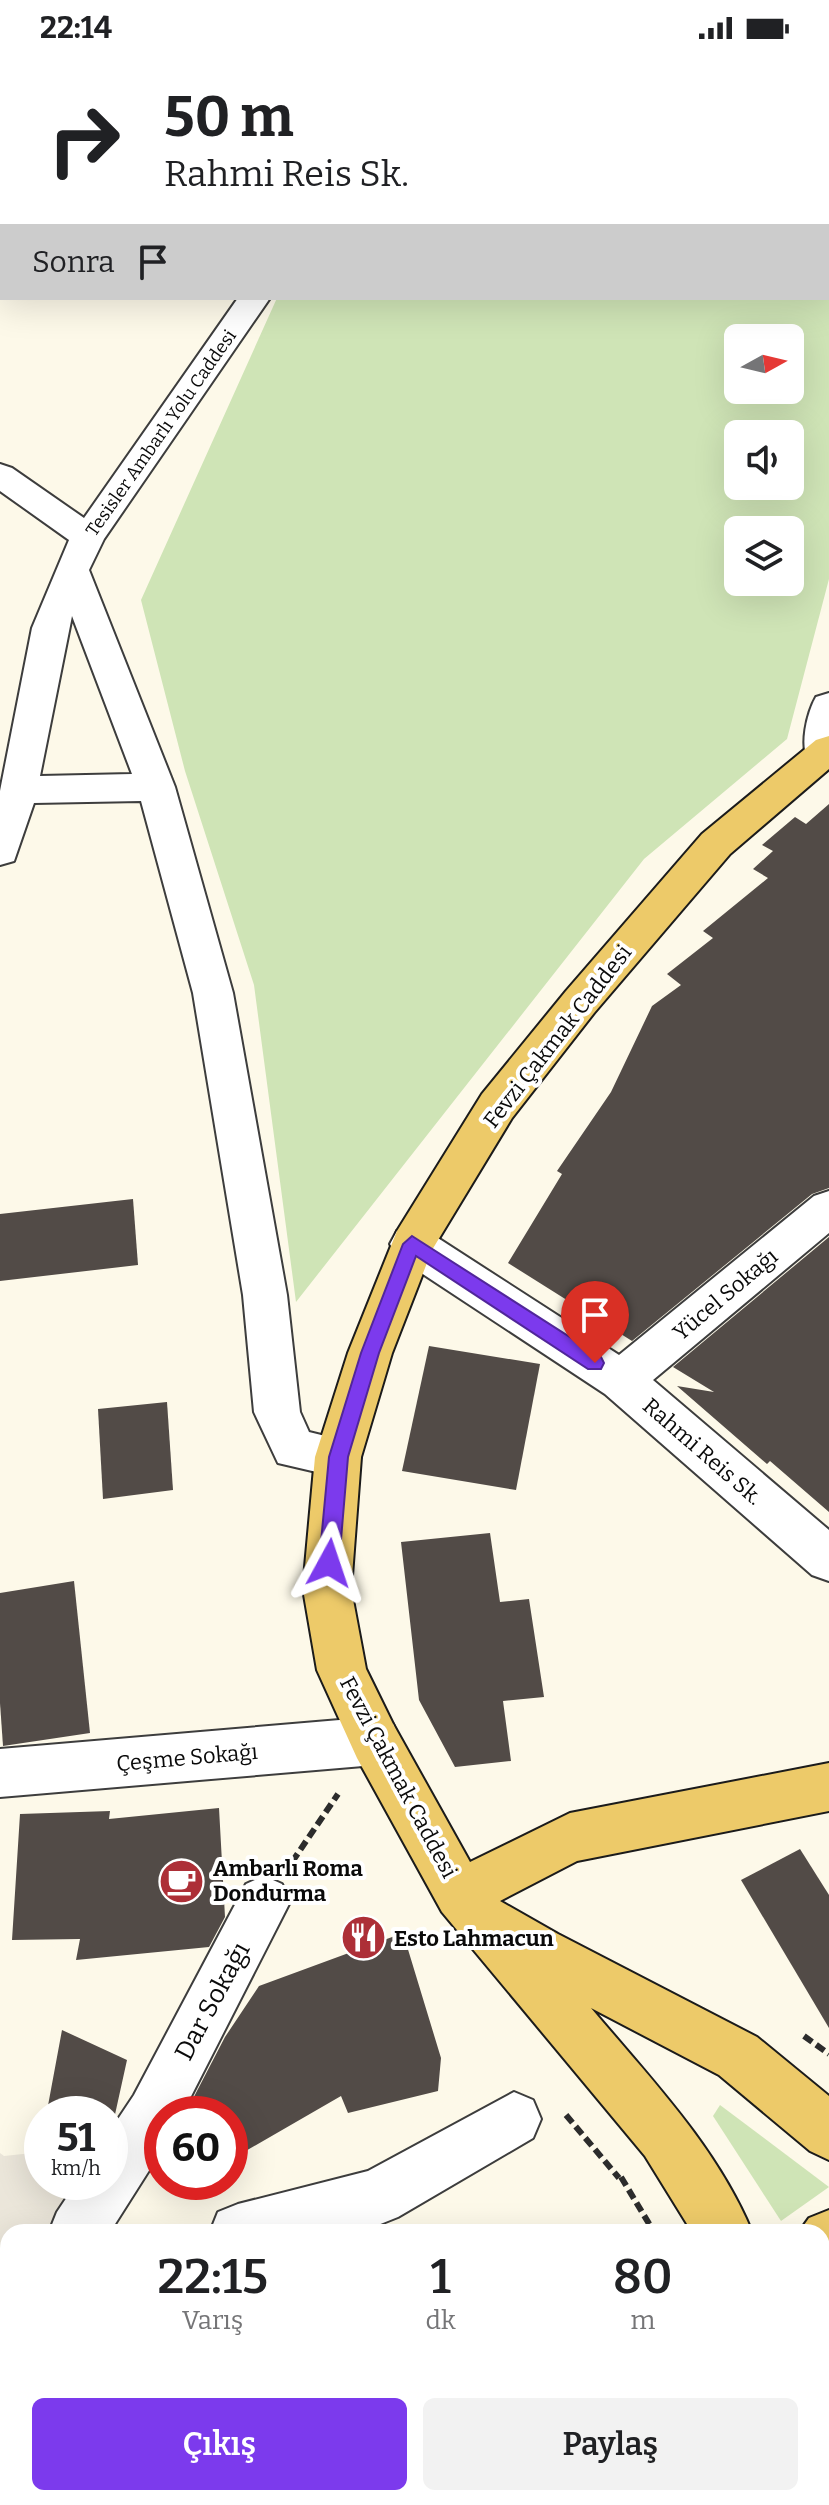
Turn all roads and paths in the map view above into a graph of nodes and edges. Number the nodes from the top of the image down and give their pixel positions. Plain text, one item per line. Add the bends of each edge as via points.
1 (253, 300) edge
2 (0, 475) edge
3 (88, 537) junction
4 (72, 570) junction
5 (829, 706) edge
6 (825, 751) edge
7 (156, 787) junction
8 (19, 790) junction
9 (0, 851) edge
10 (829, 1208) edge
11 (412, 1244) junction
12 (621, 1380) junction
13 (338, 1457) junction
14 (829, 1560) edge
15 (375, 1741) junction
16 (0, 1773) edge
17 (829, 1787) edge
18 (264, 1902) joint
19 (467, 1904) junction
20 (514, 2119) joint
21 (829, 2132) edge
22 (128, 2154) edge
23 (619, 2178) dead end
24 (98, 2200) edge
25 (82, 2224) edge
26 (270, 2224) edge
27 (719, 2224) edge

1 - 3 street, Tesisler Ambarlı Yolu Caddesi
2 - 3 street
3 - 4 street, Tesisler Ambarlı Yolu Caddesi
4 - 7 street
4 - 8 street, Tesisler Ambarlı Yolu Caddesi via 50,628
5 - 6 street
6 - 11 main road, Fevzi Çakmak Caddesi via 716,844 580,1002 497,1106
7 - 8 street
7 - 13 street via 213,993 265,1295 277,1412 294,1449
8 - 9 street, Tesisler Ambarlı Yolu Caddesi
10 - 12 street, Yücel Sokağı
11 - 12 street, Rahmi Reis Sk.
11 - 13 main road, Fevzi Çakmak Caddesi
12 - 14 street, Rahmi Reis Sk.
13 - 15 main road, Fevzi Çakmak Caddesi via 327,1589 342,1670
15 - 16 street, Çeşme Sokağı
15 - 18 path
15 - 19 main road, Fevzi Çakmak Caddesi
17 - 19 main road via 570,1838
18 - 22 street, Dar Sokağı
19 - 21 main road, Fevzi Çakmak Caddesi via 539,1953 738,2056
19 - 27 main road, Fevzi Çakmak Caddesi via 664,2137
20 - 23 path via 550,2095
20 - 26 street via 378,2197
24 - 25 street, Dar Sokağı

